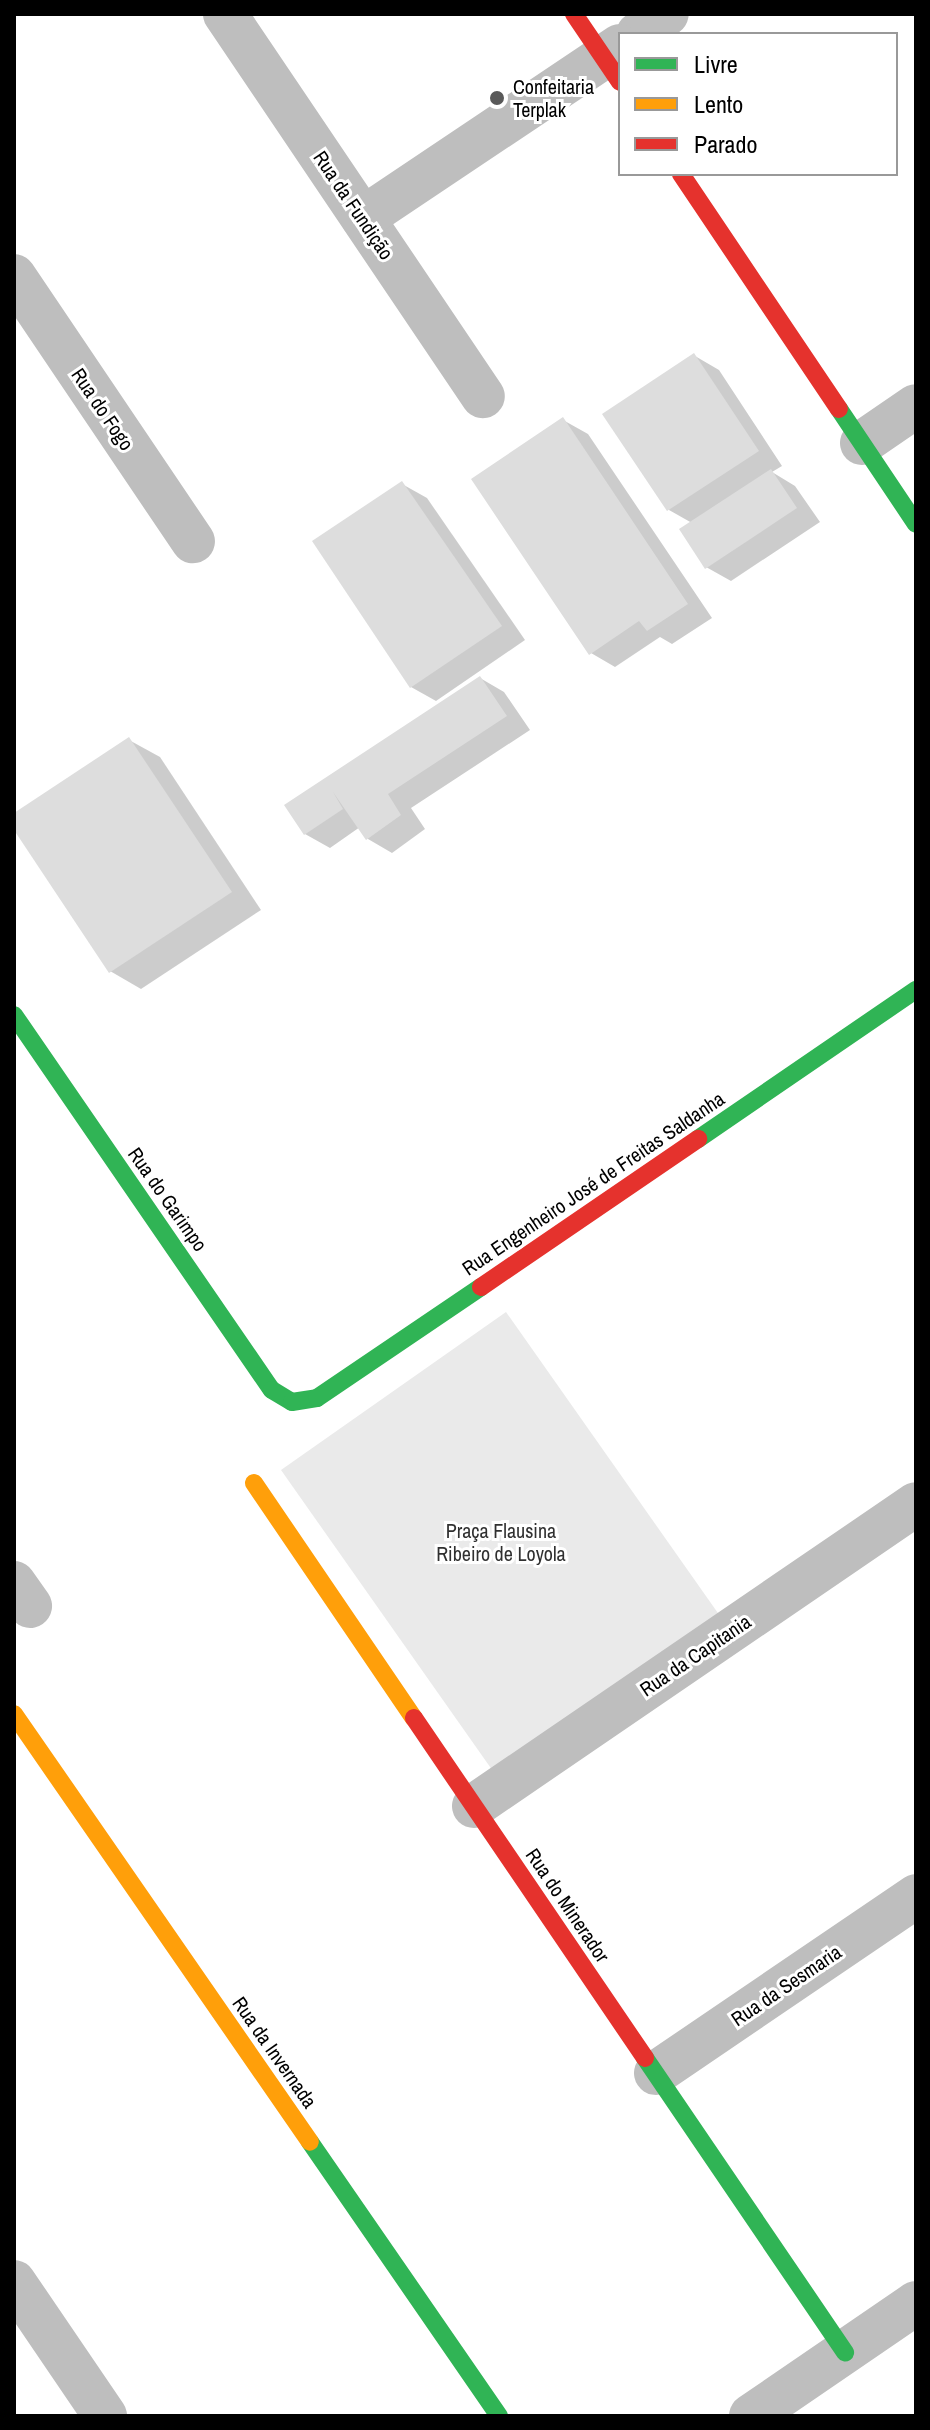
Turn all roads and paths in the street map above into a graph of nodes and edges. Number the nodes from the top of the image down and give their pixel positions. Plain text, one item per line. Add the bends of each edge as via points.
1 (225, 14) edge
2 (574, 14) edge
3 (667, 14) edge
4 (646, 32) edge
5 (618, 53) edge
6 (618, 56) edge
7 (682, 176) edge
8 (363, 218) junction
9 (14, 276) edge
10 (483, 396) dead end
11 (916, 406) edge
12 (862, 443) junction
13 (916, 524) edge
14 (193, 541) dead end
15 (916, 990) edge
16 (14, 1015) edge
17 (292, 1402) joint
18 (254, 1483) dead end
19 (916, 1504) edge
20 (14, 1714) edge
21 (474, 1806) junction
22 (916, 1896) edge
23 (656, 2073) junction
24 (14, 2282) edge
25 (916, 2303) edge
26 (845, 2352) junction
27 (105, 2416) edge
28 (499, 2416) edge
29 (751, 2416) edge

1 - 8 street, Rua da Fundição
2 - 5 street
3 - 4 street
6 - 8 street
7 - 12 street
8 - 10 street, Rua da Fundição
9 - 14 street, Rua do Fogo
11 - 12 street
12 - 13 street
15 - 17 street, Rua Engenheiro José de Freitas Saldanha via 317,1398
16 - 17 street, Rua do Garimpo via 272,1390
18 - 21 street, Rua do Minerador
19 - 21 street, Rua da Capitania
20 - 28 street, Rua da Invernada
21 - 23 street, Rua do Minerador
22 - 23 street, Rua da Sesmaria
23 - 26 street, Rua do Minerador
24 - 27 street
25 - 26 street
26 - 29 street

